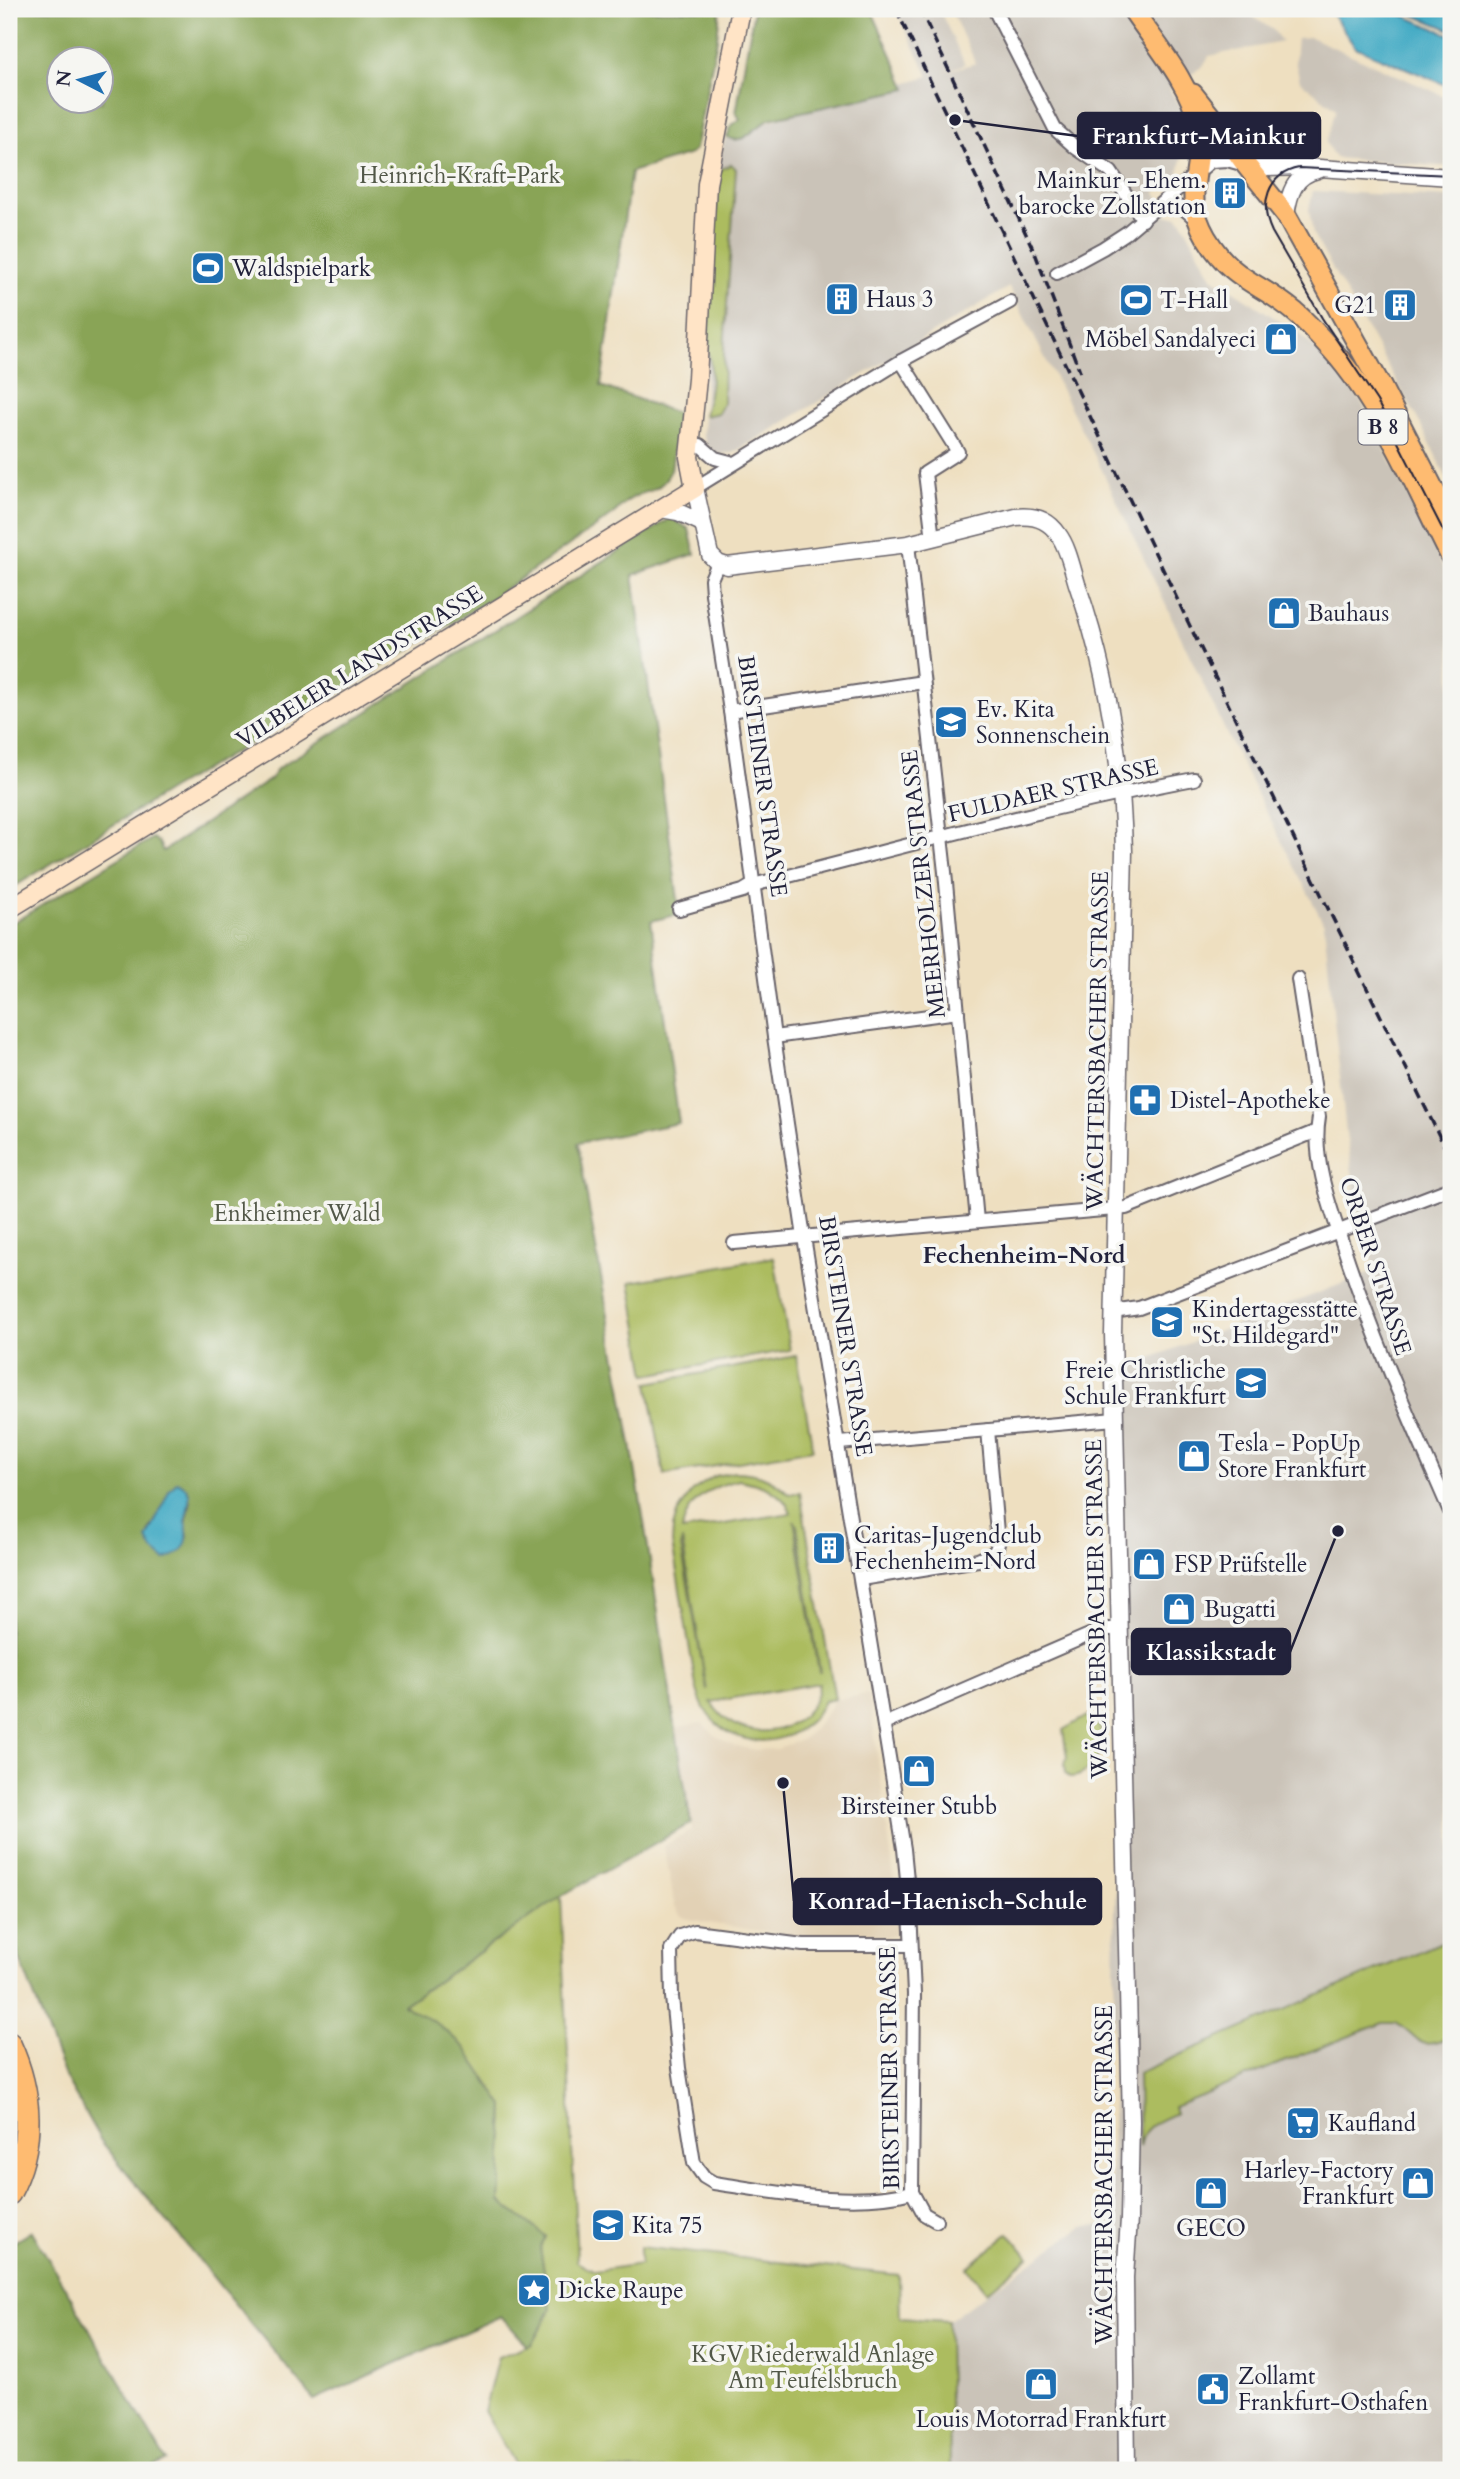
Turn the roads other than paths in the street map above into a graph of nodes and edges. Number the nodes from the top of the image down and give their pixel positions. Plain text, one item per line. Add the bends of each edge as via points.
1 (741, 9) edge
2 (994, 9) edge
3 (1132, 9) edge
4 (1181, 81) junction
5 (1246, 165) junction
6 (1336, 170) junction
7 (1197, 173) junction
8 (1451, 177) edge
9 (1161, 205) junction
10 (1286, 215) junction
11 (1143, 220) junction
12 (1197, 220) junction
13 (1057, 273) dead end
14 (1329, 292) junction
15 (1010, 302) dead end
16 (1294, 311) junction
17 (901, 361) junction
18 (695, 451) junction
19 (734, 463) junction
20 (695, 488) junction
21 (660, 509) junction
22 (702, 523) junction
23 (1451, 523) edge
24 (933, 539) junction
25 (908, 544) junction
26 (1451, 557) edge
27 (718, 563) junction
28 (923, 682) junction
29 (730, 711) junction
30 (1194, 779) dead end
31 (1122, 793) junction
32 (940, 838) junction
33 (753, 885) junction
34 (9, 909) edge
35 (679, 909) dead end
36 (1298, 979) dead end
37 (958, 1012) junction
38 (774, 1037) junction
39 (1317, 1131) junction
40 (1451, 1188) edge
41 (1115, 1209) junction
42 (977, 1221) junction
43 (1338, 1230) junction
44 (804, 1237) junction
45 (734, 1243) dead end
46 (1113, 1312) junction
47 (1115, 1419) junction
48 (988, 1430) junction
49 (839, 1443) junction
50 (1451, 1514) edge
51 (861, 1578) junction
52 (1118, 1629) junction
53 (884, 1724) junction
54 (911, 1945) junction
55 (9, 2044) edge
56 (912, 2192) junction
57 (9, 2193) edge
58 (936, 2221) dead end
59 (1127, 2470) edge

1 - 18 main road via 709,169
2 - 11 street via 1055,129 1111,172
3 - 4 main road, B 8
4 - 5 main road, B 8
4 - 7 main road, B 8 via 1197,121
5 - 6 street
5 - 7 street via 1217,160
5 - 10 main road, B 8
6 - 8 street
6 - 10 street via 1317,170 1300,178 1290,193
7 - 9 street
7 - 12 main road, B 8 via 1193,198
9 - 11 street
9 - 12 street via 1183,208
10 - 14 main road, B 8
11 - 13 street
12 - 16 main road, B 8 via 1226,265
14 - 16 main road via 1333,306 1324,317
14 - 23 main road, B 8
15 - 17 street, VILBELER LANDSTRASSE
16 - 26 main road, B 8 via 1352,374
17 - 19 street, VILBELER LANDSTRASSE
17 - 24 street via 958,452 925,473
18 - 19 street
18 - 20 main road
18 - 21 main road via 680,484
19 - 20 street, VILBELER LANDSTRASSE
20 - 21 main road, VILBELER LANDSTRASSE
20 - 22 street
21 - 22 street
21 - 34 main road, VILBELER LANDSTRASSE
22 - 27 street via 710,555
24 - 25 street
24 - 31 street, WÄCHTERSBACHER STRASSE via 1016,517 1043,520 1057,532 1081,594 1111,711
25 - 27 street via 733,566
25 - 28 street, MEERHOLZER STRASSE
27 - 29 street, BIRSTEINER STRASSE via 711,586
28 - 29 street
28 - 32 street, MEERHOLZER STRASSE
29 - 33 street, BIRSTEINER STRASSE
30 - 31 street, FULDAER STRASSE
31 - 32 street, FULDAER STRASSE
31 - 41 street, WÄCHTERSBACHER STRASSE
32 - 33 street, FULDAER STRASSE
32 - 37 street, MEERHOLZER STRASSE
33 - 35 street, FULDAER STRASSE
33 - 38 street, BIRSTEINER STRASSE
36 - 39 street, ORBER STRASSE via 1319,1117
37 - 38 street
37 - 42 street, MEERHOLZER STRASSE
38 - 44 street, BIRSTEINER STRASSE
39 - 41 street
39 - 43 street, ORBER STRASSE
40 - 43 street
41 - 42 street
41 - 46 street, WÄCHTERSBACHER STRASSE
42 - 44 street
43 - 46 street via 1139,1308
43 - 50 street, ORBER STRASSE via 1389,1371
44 - 45 street
44 - 49 street, BIRSTEINER STRASSE
46 - 47 street, WÄCHTERSBACHER STRASSE
47 - 48 street
47 - 52 street, WÄCHTERSBACHER STRASSE
48 - 49 street
48 - 51 street via 995,1552 978,1560
49 - 51 street, BIRSTEINER STRASSE
51 - 53 street, BIRSTEINER STRASSE
52 - 53 street via 1103,1629
52 - 59 street, WÄCHTERSBACHER STRASSE via 1131,2132 1125,2277
53 - 54 street, BIRSTEINER STRASSE via 904,1849
54 - 56 street, BIRSTEINER STRASSE
54 - 56 street via 803,1945 695,1931 673,1944 670,1964 687,2122 694,2163 704,2177 714,2183 817,2196 890,2198
55 - 57 highway via 24,2085 28,2123 24,2156
56 - 58 street, BIRSTEINER STRASSE via 924,2214

